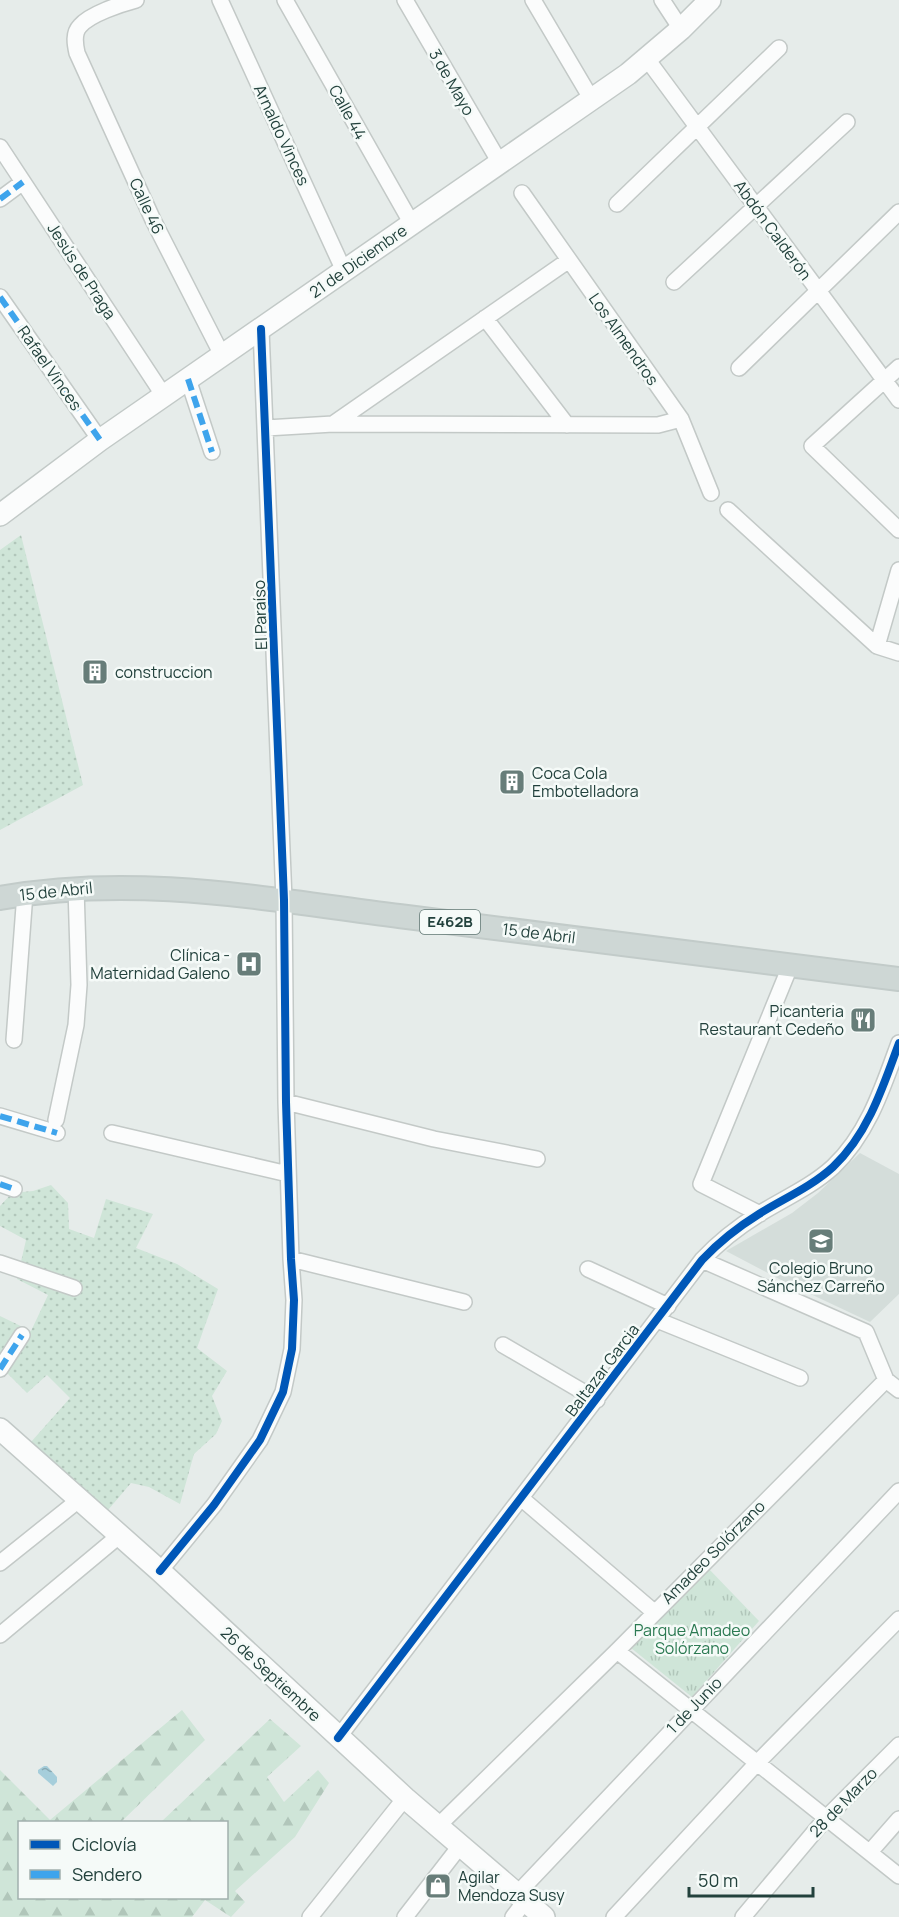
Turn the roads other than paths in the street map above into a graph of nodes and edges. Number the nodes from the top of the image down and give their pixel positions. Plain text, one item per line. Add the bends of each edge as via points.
1 (136, 0) edge
2 (220, 0) edge
3 (285, 0) edge
4 (405, 0) edge
5 (533, 0) edge
6 (662, 0) edge
7 (710, 0) edge
8 (681, 29) junction
9 (779, 48) dead end
10 (647, 59) junction
11 (592, 100) junction
12 (847, 122) dead end
13 (697, 127) junction
14 (0, 147) edge
15 (500, 163) junction
16 (23, 182) junction
17 (522, 193) dead end
18 (0, 199) edge
19 (617, 204) dead end
20 (756, 207) junction
21 (899, 212) edge
22 (412, 224) junction
23 (569, 260) junction
24 (344, 271) junction
25 (674, 282) dead end
26 (818, 291) junction
27 (0, 297) edge
28 (485, 318) junction
29 (261, 329) junction
30 (222, 355) junction
31 (899, 367) edge
32 (740, 369) dead end
33 (188, 379) junction
34 (884, 381) junction
35 (164, 396) junction
36 (899, 400) edge
37 (681, 418) junction
38 (333, 424) junction
39 (567, 425) junction
40 (266, 428) junction
41 (100, 440) junction
42 (212, 452) dead end
43 (711, 493) dead end
44 (728, 510) dead end
45 (0, 515) edge
46 (899, 530) edge
47 (899, 570) edge
48 (877, 646) junction
49 (899, 653) edge
50 (76, 888) junction
51 (25, 893) junction
52 (0, 898) edge
53 (284, 900) junction
54 (791, 964) junction
55 (899, 979) edge
56 (14, 1040) dead end
57 (899, 1042) edge
58 (286, 1102) junction
59 (0, 1116) edge
60 (112, 1133) dead end
61 (537, 1158) dead end
62 (288, 1174) junction
63 (760, 1214) junction
64 (291, 1259) junction
65 (702, 1260) junction
66 (0, 1263) edge
67 (588, 1269) dead end
68 (74, 1288) dead end
69 (464, 1302) dead end
70 (668, 1306) junction
71 (657, 1320) junction
72 (22, 1335) dead end
73 (503, 1346) dead end
74 (0, 1369) edge
75 (800, 1378) dead end
76 (886, 1380) junction
77 (899, 1390) edge
78 (597, 1400) junction
79 (0, 1429) edge
80 (899, 1491) edge
81 (521, 1498) junction
82 (80, 1499) junction
83 (120, 1535) junction
84 (0, 1563) edge
85 (160, 1571) junction
86 (654, 1612) junction
87 (899, 1619) edge
88 (0, 1635) edge
89 (617, 1651) junction
90 (689, 1710) junction
91 (338, 1738) junction
92 (899, 1745) edge
93 (757, 1763) junction
94 (405, 1798) junction
95 (826, 1818) junction
96 (899, 1819) edge
97 (438, 1826) junction
98 (460, 1846) junction
99 (870, 1852) junction
100 (899, 1875) edge
101 (518, 1904) edge
102 (310, 1917) edge
103 (405, 1917) edge
104 (544, 1917) edge
105 (614, 1917) edge
106 (743, 1917) edge

1 - 30 street, Calle 46 via 95,15 79,26 76,53 153,220
2 - 24 street, Arnaldo Vinces
3 - 22 street, Calle 44
4 - 15 street, 3 de Mayo
5 - 11 street
6 - 8 street
7 - 8 street, 21 de Diciembre
8 - 10 street, 21 de Diciembre
9 - 13 street
10 - 11 street, 21 de Diciembre
10 - 13 street, Abdón Calderón
11 - 15 street, 21 de Diciembre
12 - 20 street
13 - 19 street
13 - 20 street, Abdón Calderón
14 - 16 street, Jesús de Praga
15 - 22 street, 21 de Diciembre
16 - 18 street
16 - 35 street, Jesús de Praga
17 - 23 street, Los Almendros
20 - 25 street
20 - 26 street, Abdón Calderón
21 - 26 street
22 - 24 street, 21 de Diciembre
23 - 28 street
23 - 37 street, Los Almendros
24 - 29 street, 21 de Diciembre
26 - 32 street
26 - 34 street, Abdón Calderón
27 - 41 street, Rafael Vinces
28 - 38 street
28 - 39 street
29 - 30 street, 21 de Diciembre
29 - 40 street, El Paraíso
30 - 33 street, 21 de Diciembre
31 - 34 street
33 - 35 street, 21 de Diciembre
33 - 42 street
34 - 36 street, Abdón Calderón
34 - 46 street via 812,446
35 - 41 street, 21 de Diciembre
37 - 39 street via 658,425
37 - 43 street, Los Almendros
38 - 39 street
38 - 40 street
40 - 53 street, El Paraíso
41 - 45 street, 21 de Diciembre
44 - 48 street
47 - 48 street
48 - 49 street
50 - 51 main road, 15 de Abril / E462B
50 - 53 main road, 15 de Abril / E462B via 170,888
50 - 59 street via 76,1025 57,1126
51 - 52 main road, 15 de Abril / E462B
51 - 56 street
53 - 54 main road, 15 de Abril / E462B
53 - 58 street, El Paraíso
54 - 55 main road, 15 de Abril / E462B
54 - 63 street via 701,1184
57 - 63 street, Baltazar Garcia via 880,1095 852,1147 815,1181
58 - 61 street via 434,1139
58 - 62 street, El Paraíso
60 - 62 street
62 - 64 street, El Paraíso
63 - 65 street, Baltazar Garcia via 716,1245
64 - 69 street
64 - 85 street, El Paraíso via 293,1337 283,1392 260,1440
65 - 70 street, Baltazar Garcia
65 - 76 street via 866,1332
66 - 68 street
67 - 70 street
70 - 71 street, Baltazar Garcia
71 - 75 street
71 - 78 street, Baltazar Garcia
72 - 74 street
73 - 78 street
76 - 77 street
76 - 86 street, Amadeo Solórzano
78 - 81 street, Baltazar Garcia
79 - 82 street, 26 de Septiembre
80 - 90 street, 1 de Junio
81 - 86 street
81 - 91 street, Baltazar Garcia
82 - 83 street, 26 de Septiembre
82 - 84 street
83 - 85 street, 26 de Septiembre
83 - 88 street
85 - 91 street, 26 de Septiembre
86 - 89 street, Amadeo Solórzano
87 - 93 street
89 - 90 street
89 - 97 street, Amadeo Solórzano
90 - 93 street
90 - 101 street, 1 de Junio
91 - 94 street, 26 de Septiembre
92 - 95 street, 28 de Marzo
93 - 95 street
93 - 105 street
94 - 97 street, 26 de Septiembre
94 - 102 street
95 - 99 street
95 - 106 street, 28 de Marzo
96 - 99 street
97 - 98 street, 26 de Septiembre
98 - 101 street, 26 de Septiembre
98 - 103 street
99 - 100 street
101 - 104 street, 26 de Septiembre

